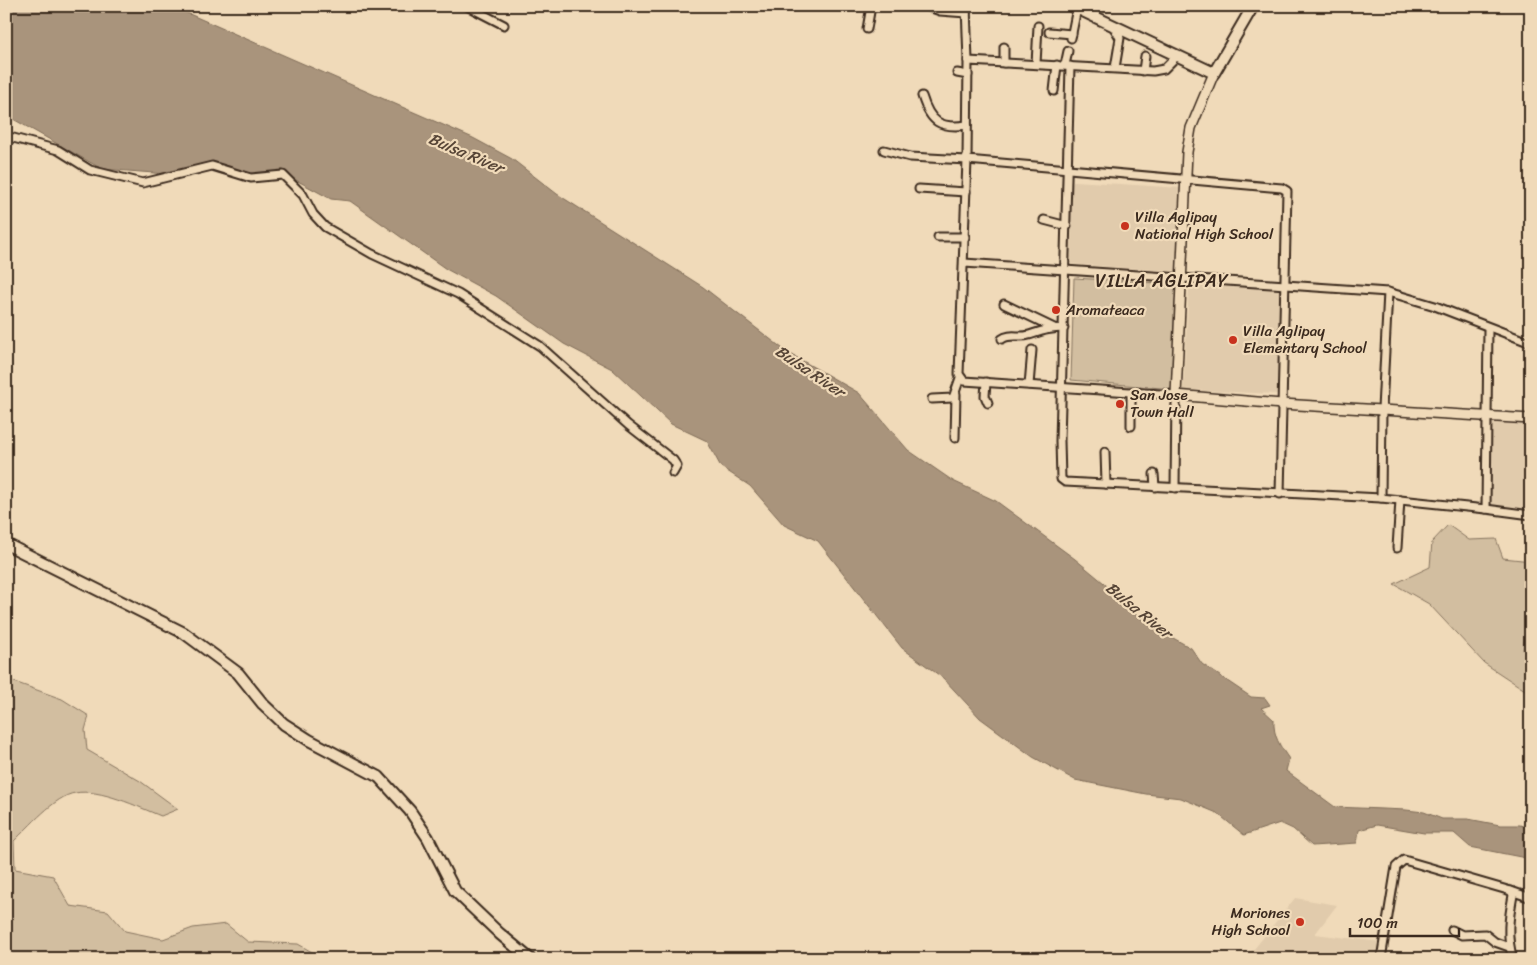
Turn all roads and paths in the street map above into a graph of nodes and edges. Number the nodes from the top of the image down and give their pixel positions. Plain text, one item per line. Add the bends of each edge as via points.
1 (467, 6) edge
2 (871, 6) edge
3 (926, 6) edge
4 (1253, 6) edge
5 (1074, 7) edge
6 (966, 10) edge
7 (504, 25) dead end
8 (1113, 25) junction
9 (1038, 26) dead end
10 (867, 29) dead end
11 (1049, 32) dead end
12 (1004, 47) dead end
13 (1068, 51) dead end
14 (1178, 55) junction
15 (1144, 56) dead end
16 (968, 61) junction
17 (1004, 63) junction
18 (1036, 64) junction
19 (1057, 65) junction
20 (1068, 66) junction
21 (1114, 68) junction
22 (1143, 70) junction
23 (957, 73) dead end
24 (1214, 73) junction
25 (968, 75) junction
26 (1054, 91) dead end
27 (922, 96) dead end
28 (967, 125) junction
29 (6, 136) edge
30 (884, 150) dead end
31 (967, 160) junction
32 (1068, 170) junction
33 (1184, 180) junction
34 (919, 189) dead end
35 (966, 192) junction
36 (1044, 220) dead end
37 (1067, 226) junction
38 (938, 237) dead end
39 (965, 237) junction
40 (964, 263) junction
41 (1065, 269) junction
42 (1183, 278) junction
43 (1286, 286) junction
44 (1388, 292) junction
45 (1004, 304) dead end
46 (1055, 328) junction
47 (1064, 328) junction
48 (1488, 328) junction
49 (1002, 339) dead end
50 (1531, 343) edge
51 (1032, 350) dead end
52 (960, 378) junction
53 (986, 382) junction
54 (1029, 385) junction
55 (1062, 388) junction
56 (1131, 392) junction
57 (956, 394) junction
58 (1176, 395) junction
59 (932, 399) dead end
60 (988, 403) dead end
61 (1282, 404) junction
62 (1382, 409) junction
63 (1487, 416) junction
64 (1531, 418) edge
65 (1131, 426) dead end
66 (955, 438) dead end
67 (1105, 452) dead end
68 (673, 473) dead end
69 (1154, 474) dead end
70 (1106, 484) junction
71 (1154, 487) junction
72 (1175, 488) junction
73 (1280, 494) junction
74 (1381, 498) junction
75 (1400, 500) junction
76 (1486, 509) junction
77 (1531, 515) edge
78 (6, 544) edge
79 (1397, 548) dead end
80 (1511, 891) junction
81 (1531, 898) edge
82 (1452, 930) dead end
83 (1509, 946) junction
84 (530, 959) edge
85 (1381, 959) edge
86 (1513, 959) edge

1 - 7 street
2 - 10 street
3 - 6 street via 940,11
4 - 24 main road
5 - 8 main road
5 - 11 street via 1071,36
6 - 16 street
8 - 14 main road
8 - 21 street via 1120,38
9 - 18 street
12 - 17 street
13 - 20 street
14 - 22 street via 1164,69
14 - 24 main road
15 - 22 street
16 - 17 street
16 - 25 street
17 - 18 street
18 - 19 street
19 - 20 street
19 - 26 street
20 - 21 street
20 - 32 street
21 - 22 street
23 - 25 street
24 - 33 street via 1190,128
25 - 28 street
27 - 28 street via 929,115 943,126
28 - 31 street
29 - 68 street via 58,150 90,170 143,183 212,166 250,178 283,175 303,195 313,214 326,227 372,254 458,294 540,346 628,425 673,460 677,466
30 - 31 street via 910,157
31 - 32 street
31 - 35 street
32 - 33 street
32 - 37 street
33 - 42 street
33 - 43 street via 1287,191
34 - 35 street
35 - 39 street
36 - 37 street
37 - 41 street
38 - 39 street
39 - 40 street
40 - 41 street
40 - 52 street
41 - 42 street
41 - 47 street
42 - 43 street
42 - 58 street
43 - 44 street
43 - 61 street
44 - 48 street via 1435,306
44 - 62 street
45 - 46 street
46 - 47 street
46 - 49 street
47 - 55 street
48 - 50 street
48 - 63 street
51 - 54 street
52 - 53 street
52 - 57 street
53 - 54 street
53 - 60 street
54 - 55 street
55 - 56 street
55 - 70 street via 1061,479 1065,482
56 - 58 street
56 - 65 street
57 - 59 street via 948,399
57 - 66 street
58 - 61 street
58 - 72 street
61 - 62 street
61 - 73 street
62 - 63 street
62 - 74 street
63 - 64 street
63 - 76 street
67 - 70 street
69 - 71 street
70 - 71 street
71 - 72 street
72 - 73 street
73 - 74 street
74 - 75 street
75 - 76 street
75 - 79 street
76 - 77 street
78 - 84 main road via 184,634 238,673 284,724 379,777 410,811 428,838 455,891
80 - 81 street
80 - 83 street
80 - 85 street via 1404,860 1398,863
82 - 83 street via 1462,935 1485,934 1495,942
83 - 86 street

